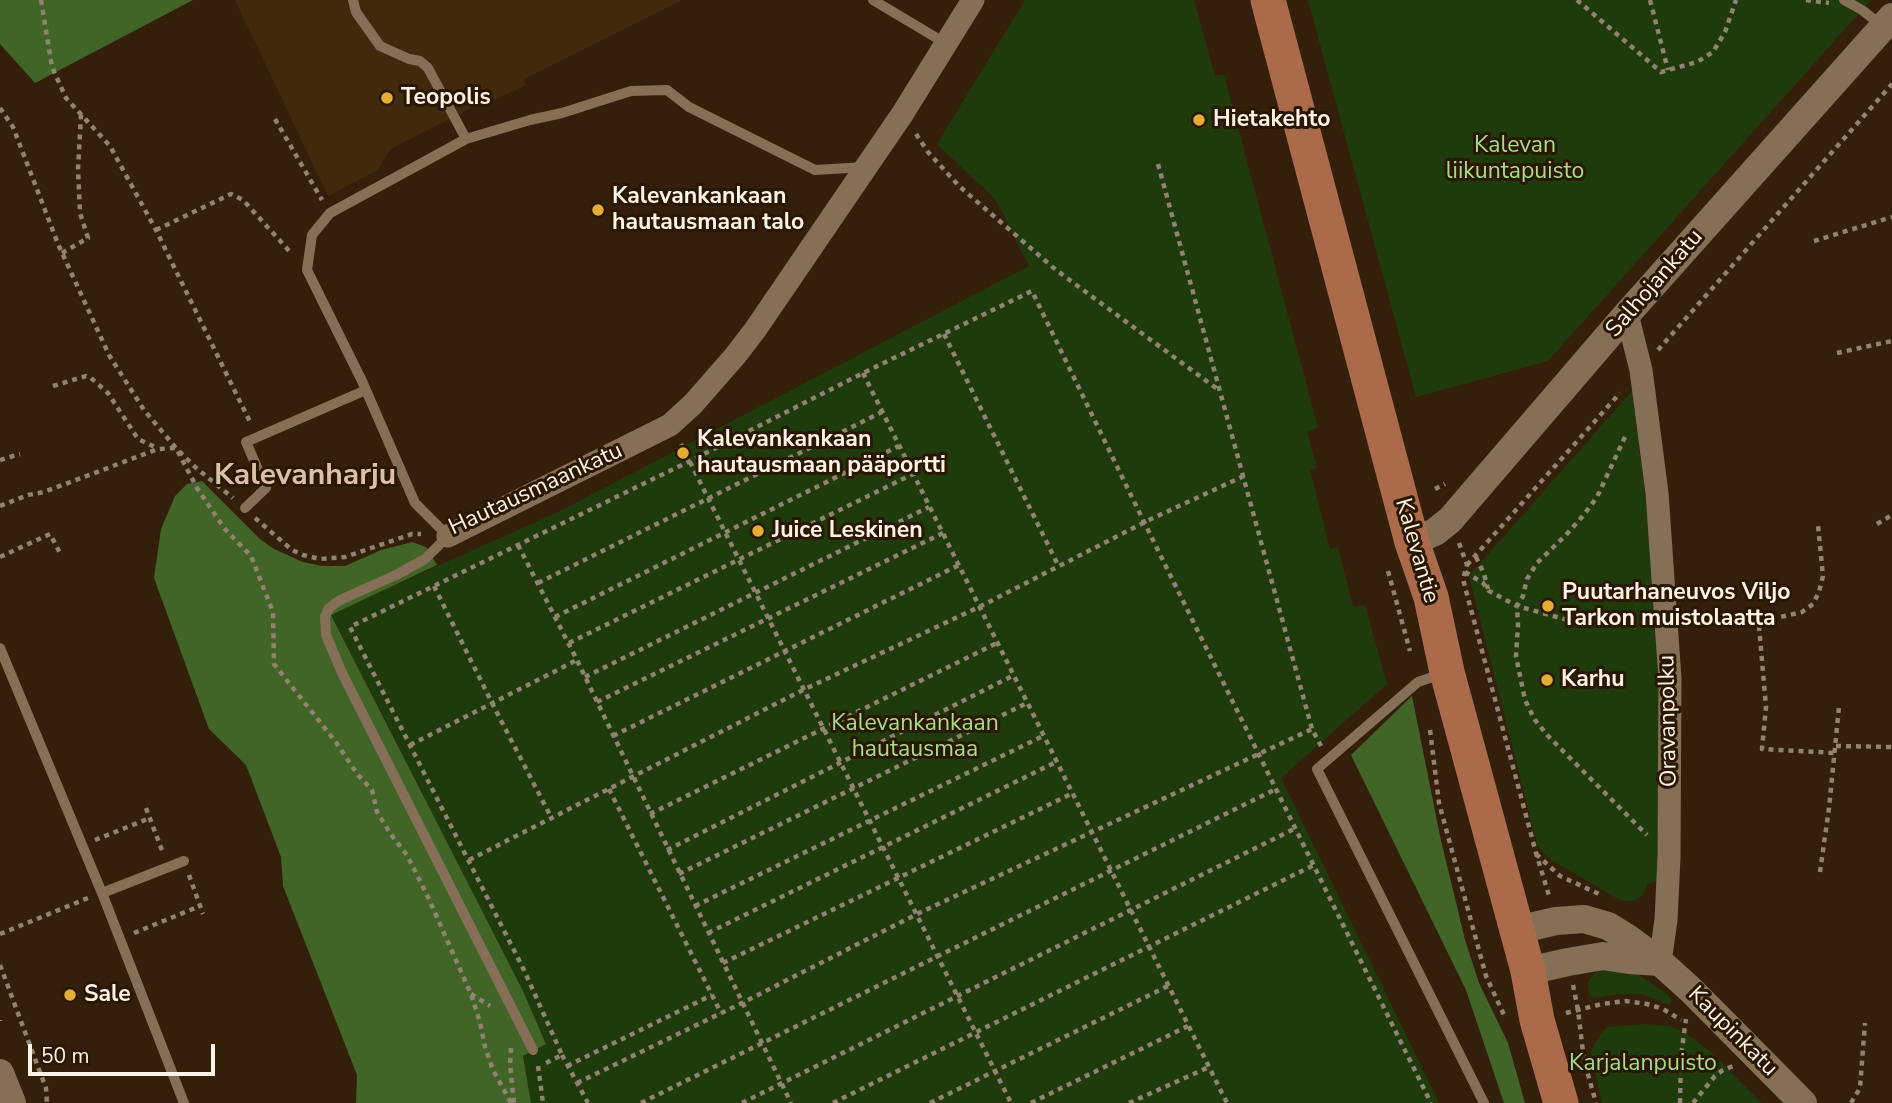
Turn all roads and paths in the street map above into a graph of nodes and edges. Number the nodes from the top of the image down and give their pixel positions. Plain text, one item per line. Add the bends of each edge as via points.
1 (41, 0) edge
2 (354, 0) edge
3 (873, 0) edge
4 (974, 0) edge
5 (1268, 0) edge
6 (1577, 0) edge
7 (1650, 0) edge
8 (1736, 0) edge
9 (1844, 0) edge
10 (1888, 22) edge
11 (945, 43) junction
12 (1668, 70) junction
13 (1892, 84) edge
14 (0, 108) edge
15 (902, 113) junction
16 (81, 114) junction
17 (275, 119) dead end
18 (466, 139) junction
19 (1158, 164) dead end
20 (864, 167) junction
21 (330, 213) junction
22 (1892, 217) edge
23 (156, 230) junction
24 (1814, 241) dead end
25 (62, 253) junction
26 (307, 270) junction
27 (1627, 314) junction
28 (944, 334) junction
29 (1892, 341) edge
30 (1837, 353) dead end
31 (1641, 370) junction
32 (863, 373) junction
33 (53, 386) dead end
34 (366, 390) junction
35 (1220, 391) junction
36 (1646, 404) junction
37 (882, 412) junction
38 (670, 425) junction
39 (257, 438) junction
40 (899, 446) junction
41 (176, 448) junction
42 (158, 449) junction
43 (20, 454) dead end
44 (0, 460) edge
45 (690, 461) junction
46 (913, 474) junction
47 (1244, 476) junction
48 (1428, 486) dead end
49 (708, 498) junction
50 (0, 506) edge
51 (929, 507) junction
52 (245, 508) junction
53 (1892, 515) edge
54 (1450, 520) junction
55 (1144, 522) junction
56 (1877, 524) dead end
57 (1818, 525) dead end
58 (726, 532) junction
59 (943, 533) junction
60 (448, 536) junction
61 (1412, 542) junction
62 (518, 545) junction
63 (60, 553) dead end
64 (0, 557) edge
65 (1476, 557) junction
66 (739, 560) junction
67 (959, 565) junction
68 (1058, 565) junction
69 (1468, 565) junction
70 (1387, 567) dead end
71 (1465, 572) junction
72 (537, 583) junction
73 (434, 586) junction
74 (1489, 591) junction
75 (755, 593) junction
76 (1517, 606) junction
77 (979, 607) junction
78 (555, 617) junction
79 (768, 619) junction
80 (1571, 621) dead end
81 (569, 643) junction
82 (997, 643) junction
83 (0, 648) edge
84 (784, 652) junction
85 (577, 660) junction
86 (1014, 675) junction
87 (584, 677) junction
88 (1433, 677) junction
89 (803, 690) junction
90 (597, 702) junction
91 (1027, 703) junction
92 (492, 704) junction
93 (1839, 707) dead end
94 (822, 729) junction
95 (1312, 729) junction
96 (613, 736) junction
97 (1043, 736) junction
98 (410, 745) junction
99 (1836, 746) junction
100 (1892, 747) edge
101 (1835, 753) junction
102 (1259, 754) junction
103 (1329, 759) junction
104 (1056, 762) junction
105 (839, 763) junction
106 (632, 777) junction
107 (853, 788) junction
108 (609, 789) junction
109 (1276, 789) junction
110 (1072, 794) junction
111 (146, 808) dead end
112 (650, 814) junction
113 (150, 818) junction
114 (552, 819) junction
115 (869, 821) junction
116 (1636, 824) dead end
117 (1296, 828) junction
118 (1091, 833) junction
119 (82, 845) junction
120 (883, 847) junction
121 (667, 850) junction
122 (469, 860) junction
123 (184, 861) joint
124 (1314, 865) junction
125 (168, 867) junction
126 (1110, 871) junction
127 (1820, 872) dead end
128 (679, 874) junction
129 (898, 878) junction
130 (102, 892) junction
131 (200, 906) junction
132 (695, 906) junction
133 (1130, 910) junction
134 (203, 914) dead end
135 (917, 914) junction
136 (1556, 921) junction
137 (1517, 930) junction
138 (708, 933) junction
139 (0, 934) edge
140 (120, 939) junction
141 (1149, 947) junction
142 (938, 957) junction
143 (1568, 961) junction
144 (1660, 962) junction
145 (723, 963) junction
146 (0, 965) edge
147 (1528, 971) junction
148 (1168, 986) junction
149 (1692, 991) junction
150 (712, 995) junction
151 (958, 996) junction
152 (742, 1003) junction
153 (1578, 1010) junction
154 (721, 1013) junction
155 (1505, 1017) dead end
156 (1865, 1023) dead end
157 (1685, 1024) junction
158 (521, 1026) junction
159 (1188, 1027) junction
160 (1692, 1030) dead end
161 (976, 1032) junction
162 (762, 1043) junction
163 (533, 1050) dead end
164 (562, 1055) junction
165 (1724, 1059) dead end
166 (567, 1066) junction
167 (1743, 1066) junction
168 (1209, 1067) junction
169 (995, 1071) junction
170 (0, 1073) edge
171 (577, 1083) junction
172 (782, 1083) junction
173 (1224, 1102) edge
174 (12, 1103) edge
175 (47, 1103) edge
176 (184, 1103) edge
177 (513, 1103) edge
178 (543, 1103) edge
179 (588, 1103) edge
180 (641, 1103) edge
181 (741, 1103) edge
182 (791, 1103) edge
183 (832, 1103) edge
184 (930, 1103) edge
185 (1011, 1103) edge
186 (1031, 1103) edge
187 (1129, 1103) edge
188 (1431, 1103) edge
189 (1484, 1103) edge
190 (1561, 1103) edge
191 (1596, 1103) edge
192 (1680, 1103) edge
193 (1693, 1103) edge
194 (1802, 1103) edge
195 (1851, 1103) edge

1 - 16 path via 52,67 66,98
2 - 18 lane via 356,12 380,46 428,68
3 - 11 lane
4 - 11 street, Hautausmaankatu
5 - 61 main road, Kalevantie
6 - 12 path via 1661,72
7 - 12 path
8 - 12 path via 1713,52
9 - 10 lane
10 - 27 street, Salhojankatu
11 - 15 street, Hautausmaankatu
13 - 31 path
14 - 25 path, Hautausmaankatu via 13,127
15 - 20 street, Hautausmaankatu
15 - 35 path via 928,152 959,186 1056,270
16 - 23 path via 110,146
16 - 25 path via 80,213 88,238
17 - 21 path
18 - 20 lane via 631,91 667,90 690,107 815,170
18 - 21 lane
19 - 35 path
20 - 38 street, Hautausmaankatu via 755,330
21 - 26 lane via 312,235
22 - 24 path
23 - 26 path via 230,194 243,200
23 - 39 path
25 - 41 path, Hautausmaankatu via 109,355 144,411
26 - 34 lane
27 - 31 street, Oravanpolku
27 - 54 street, Salhojankatu
28 - 32 path
28 - 55 path via 1032,291
28 - 68 path
29 - 30 path
31 - 36 street, Oravanpolku
31 - 65 path
32 - 37 path
32 - 45 path
33 - 42 path via 86,376 108,393 138,439
34 - 39 lane
34 - 60 lane via 415,503
35 - 47 path
36 - 76 path via 1626,434 1597,496 1536,563
36 - 144 street, Oravanpolku via 1670,678 1669,857
37 - 40 path
37 - 49 path
38 - 45 path
38 - 60 street, Hautausmaankatu
39 - 52 lane via 246,442 266,488
40 - 46 path
40 - 58 path
41 - 42 path
41 - 52 path, Hautausmaankatu
41 - 177 path via 224,528 251,556 273,612 274,664 372,790 377,812 407,855 471,994 493,1070
42 - 50 path
43 - 44 path
45 - 49 path
45 - 62 path
46 - 51 path
46 - 66 path
47 - 55 path
47 - 95 path
48 - 54 path via 1435,489
49 - 58 path
49 - 72 path
51 - 59 path
51 - 75 path
52 - 60 path, Hautausmaankatu via 281,543 320,559 345,557 412,534
53 - 56 path
54 - 61 street, Salhojankatu
54 - 69 path
55 - 68 path
55 - 102 path
57 - 101 path via 1823,576 1813,604 1762,626 1766,707 1762,749
58 - 66 path
58 - 78 path
59 - 67 path
59 - 79 path
60 - 158 lane via 425,559 329,608 327,635
61 - 88 main road, Kalevantie via 1431,597
62 - 72 path
62 - 73 path
63 - 64 path via 50,534
65 - 69 path
65 - 74 path
66 - 75 path
66 - 81 path
67 - 77 path
67 - 84 path
68 - 77 path
69 - 71 path
70 - 88 path
71 - 74 path
71 - 136 path via 1465,587
72 - 78 path
73 - 92 path
73 - 98 path via 350,627
74 - 76 path
75 - 79 path
75 - 87 path
76 - 80 path
76 - 116 path via 1516,656 1525,700 1535,720
77 - 82 path
77 - 89 path
78 - 81 path
79 - 84 path
79 - 90 path
81 - 85 path
82 - 86 path
82 - 94 path
83 - 119 lane
84 - 89 path
84 - 96 path
85 - 87 path
85 - 92 path
86 - 91 path
86 - 105 path
87 - 90 path
88 - 103 lane
88 - 137 main road, Kalevantie
88 - 155 path via 1429,722 1438,803 1486,976
89 - 94 path
89 - 106 path
90 - 96 path
91 - 97 path
91 - 107 path
92 - 98 path
92 - 114 path
93 - 99 path
94 - 105 path
94 - 112 path
95 - 102 path
95 - 103 path
96 - 106 path
97 - 104 path
97 - 115 path
98 - 122 path
99 - 100 path
99 - 101 path
101 - 127 path
102 - 109 path
102 - 118 path
103 - 189 lane via 1317,769
104 - 110 path
104 - 120 path
105 - 107 path
105 - 121 path
106 - 108 path
106 - 112 path
107 - 115 path
107 - 128 path
108 - 114 path
108 - 150 path
109 - 117 path
109 - 126 path
110 - 118 path
110 - 129 path
111 - 113 path
112 - 121 path
113 - 119 path
113 - 125 path
114 - 122 path
115 - 120 path
115 - 132 path
117 - 124 path
117 - 133 path
118 - 126 path
118 - 135 path
119 - 130 lane
120 - 129 path
120 - 138 path
121 - 128 path
122 - 164 path
123 - 125 lane
123 - 131 path
124 - 141 path
124 - 188 path
125 - 130 lane
126 - 133 path
126 - 142 path
128 - 132 path
129 - 135 path
129 - 145 path
130 - 139 path
130 - 140 lane
131 - 134 path
131 - 140 path
132 - 138 path
133 - 141 path
133 - 151 path
135 - 142 path
135 - 152 path
136 - 137 street, Kaupinkatu
136 - 144 street, Kaupinkatu via 1584,919 1608,926
137 - 147 main road, Kalevantie
138 - 145 path
140 - 176 lane
141 - 148 path
141 - 161 path
142 - 151 path
142 - 162 path
143 - 144 street via 1603,956
143 - 147 street
143 - 153 path
144 - 149 street, Kaupinkatu
145 - 152 path
146 - 175 path via 46,1088
147 - 190 main road, Kalevantie
148 - 159 path
148 - 169 path
149 - 157 path
149 - 167 street, Kaupinkatu
150 - 154 path
150 - 166 path
151 - 161 path
151 - 172 path
152 - 154 path
152 - 162 path
153 - 157 path via 1636,1002 1664,1009
153 - 191 path
154 - 171 path
156 - 195 path via 1860,1088
157 - 160 path
157 - 192 path
158 - 163 lane
158 - 177 path via 510,1065
159 - 168 path
159 - 186 path
161 - 169 path
161 - 183 path
162 - 172 path
162 - 180 path
164 - 166 path
164 - 178 path via 538,1066
165 - 167 path
166 - 171 path
167 - 193 path via 1723,1070
167 - 194 street, Kaupinkatu
168 - 173 path
168 - 187 path
169 - 184 path
169 - 185 path
170 - 174 street
171 - 179 path
172 - 181 path
172 - 182 path

